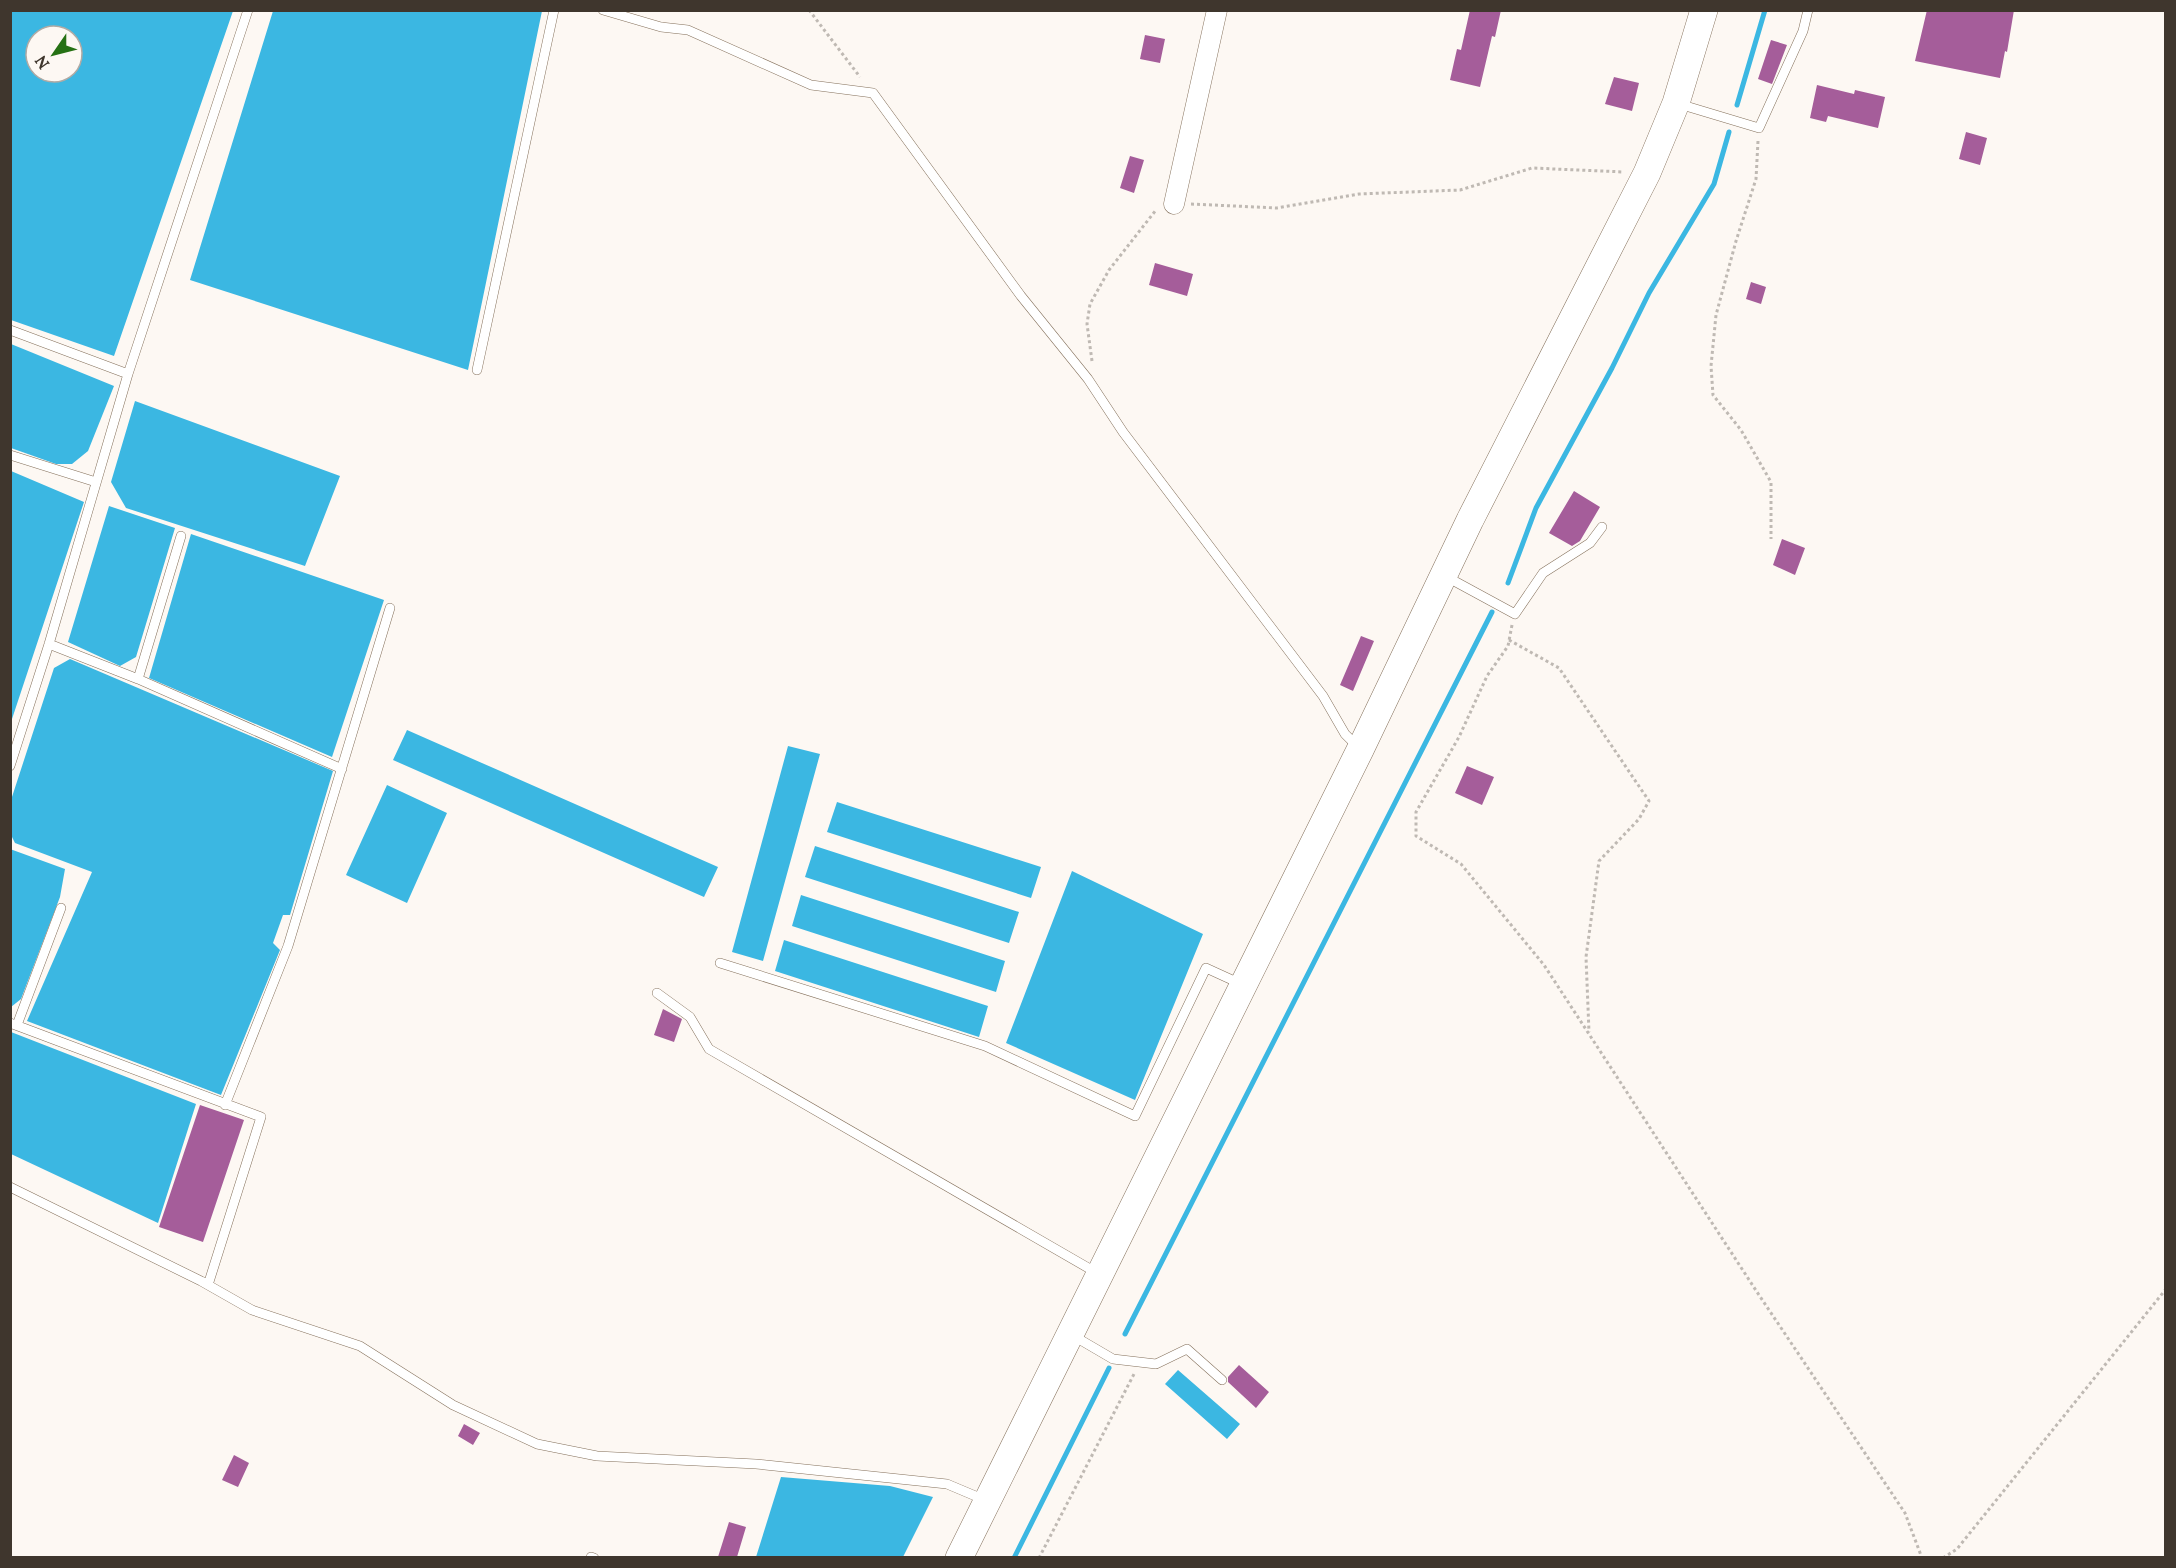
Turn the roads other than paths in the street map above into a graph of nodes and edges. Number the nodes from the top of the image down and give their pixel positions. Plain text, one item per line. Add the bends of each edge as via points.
1 (248, 10) edge
2 (554, 10) edge
3 (603, 10) edge
4 (1216, 10) edge
5 (1704, 10) edge
6 (1808, 10) edge
7 (1676, 103) junction
8 (1174, 204) road end
9 (10, 330) edge
10 (477, 370) dead end
11 (128, 374) junction
12 (10, 455) edge
13 (96, 482) junction
14 (1602, 527) dead end
15 (181, 536) dead end
16 (1443, 575) junction
17 (390, 608) dead end
18 (49, 644) junction
19 (138, 679) junction
20 (1360, 750) junction
21 (10, 766) edge
22 (342, 769) junction
23 (61, 908) dead end
24 (720, 963) dead end
25 (1243, 985) junction
26 (657, 993) dead end
27 (14, 1024) edge
28 (225, 1105) junction
29 (10, 1187) edge
30 (1099, 1274) junction
31 (208, 1285) junction
32 (1070, 1333) junction
33 (1222, 1380) dead end
34 (987, 1501) junction
35 (959, 1557) edge

1 - 11 lane
2 - 10 lane
3 - 20 lane via 661,27 688,30 811,85 873,93
4 - 8 street
5 - 7 main road
6 - 7 lane via 1803,32 1758,128
7 - 16 main road via 1647,173
9 - 11 lane
11 - 13 lane
12 - 13 lane
13 - 18 lane
14 - 16 lane via 1590,543 1543,573 1515,614
15 - 19 lane
16 - 20 main road
17 - 22 lane
18 - 19 lane
18 - 21 lane
19 - 22 lane
20 - 25 main road
22 - 28 lane via 288,946
23 - 27 lane
24 - 25 lane via 985,1046 1135,1116 1206,968
25 - 30 main road
26 - 30 lane via 690,1017 710,1049
27 - 28 lane
28 - 31 lane via 261,1117
29 - 31 lane
30 - 32 main road
31 - 34 lane via 252,1310 360,1346 453,1406 537,1444 597,1456 756,1464 947,1484
32 - 33 lane via 1113,1359 1156,1364 1187,1349
32 - 34 main road
34 - 35 main road

